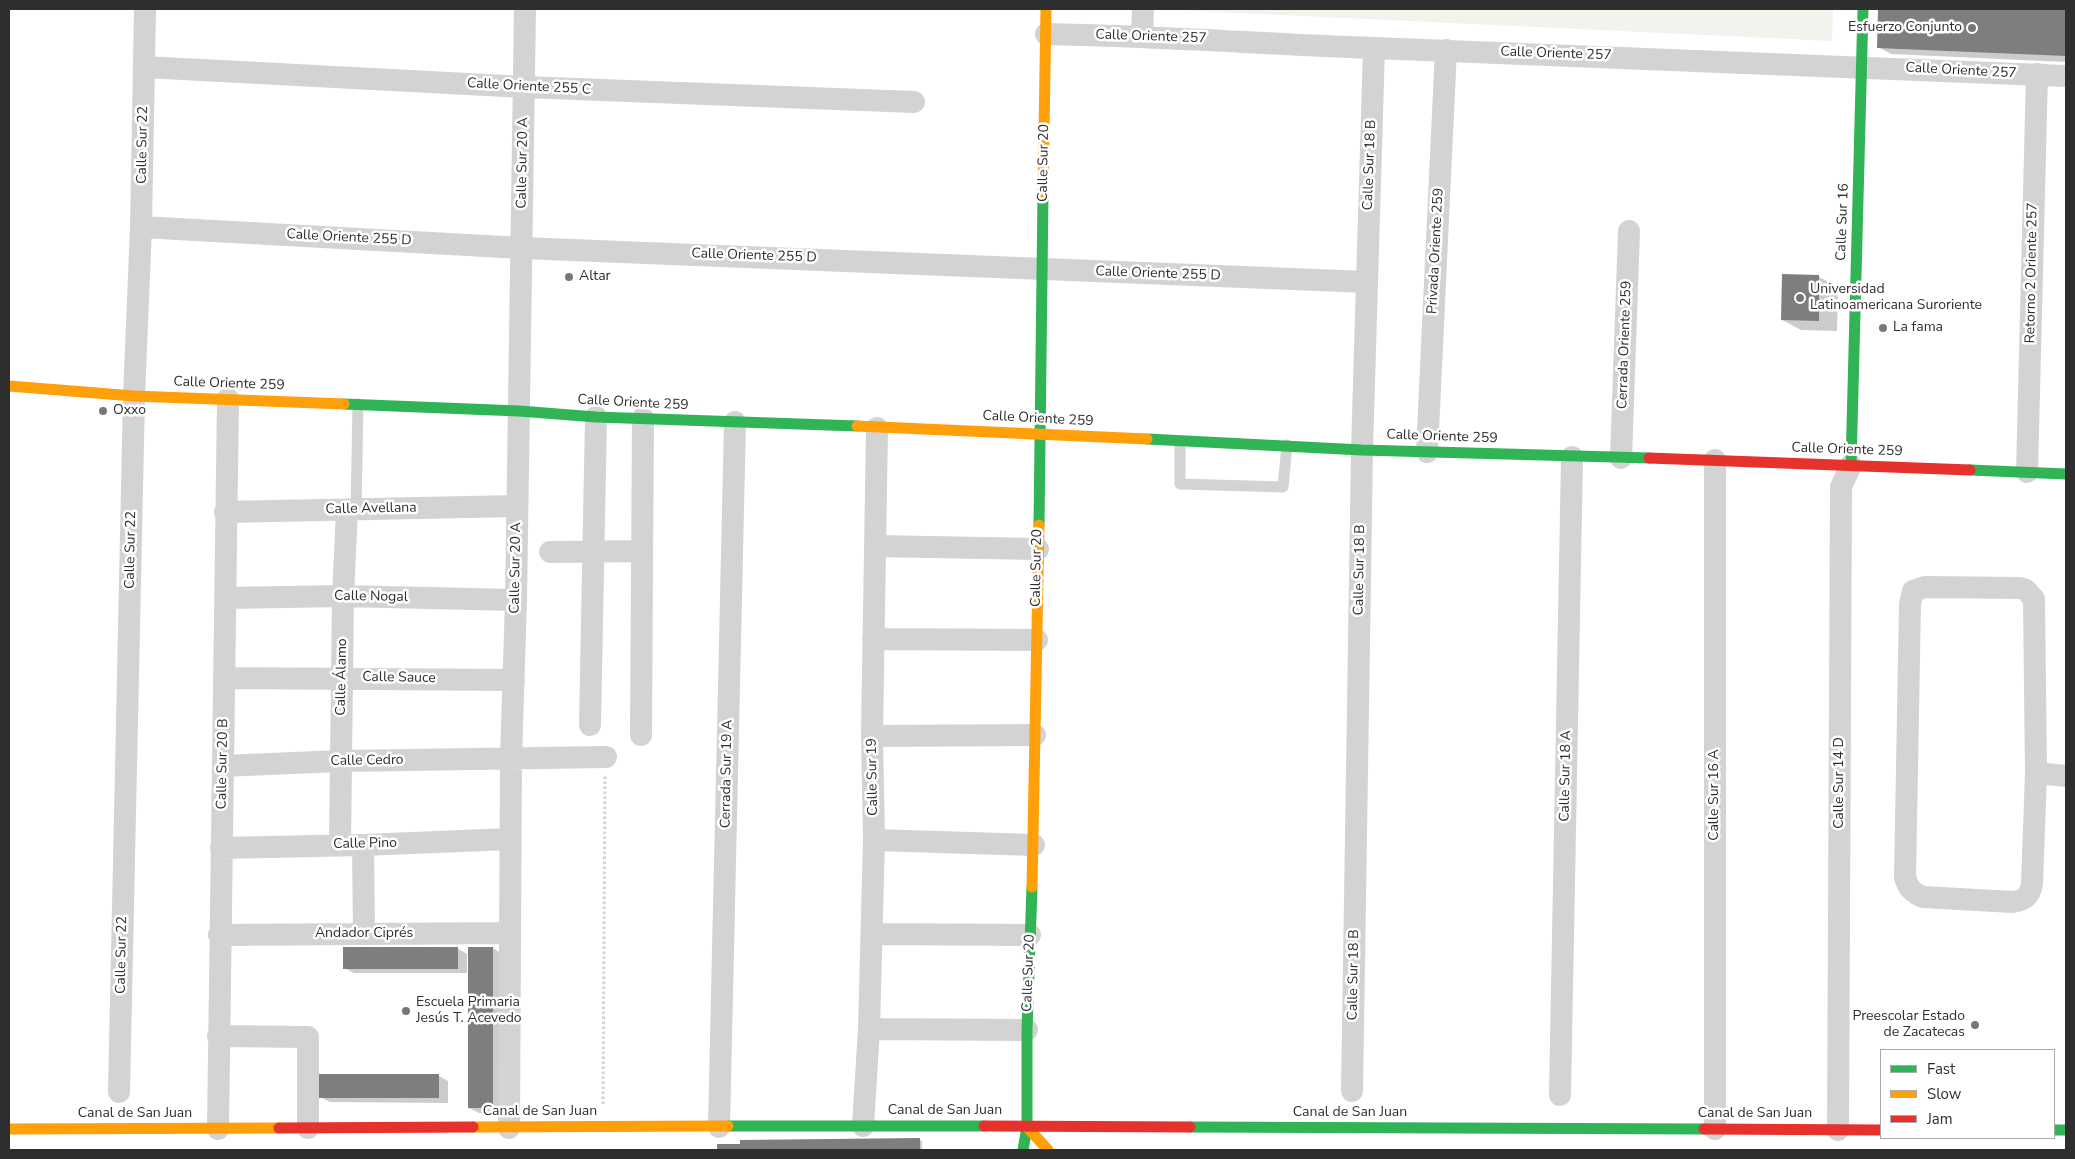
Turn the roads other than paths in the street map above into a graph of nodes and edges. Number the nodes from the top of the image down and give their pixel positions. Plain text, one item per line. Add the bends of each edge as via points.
1 (145, 9) edge
2 (525, 9) edge
3 (1046, 9) edge
4 (1142, 9) edge
5 (1863, 9) edge
6 (1046, 34) junction
7 (1142, 36) junction
8 (1374, 48) junction
9 (1446, 50) junction
10 (1862, 66) junction
11 (145, 67) junction
12 (2037, 74) junction
13 (2066, 76) edge
14 (524, 87) junction
15 (914, 102) dead end
16 (141, 228) junction
17 (1629, 232) dead end
18 (522, 248) junction
19 (1042, 269) junction
20 (1367, 282) junction
21 (9, 386) edge
22 (134, 396) junction
23 (228, 399) junction
24 (358, 404) junction
25 (519, 410) junction
26 (596, 417) junction
27 (643, 418) junction
28 (735, 422) junction
29 (877, 428) junction
30 (1039, 433) junction
31 (1180, 441) junction
32 (1287, 445) junction
33 (1362, 450) junction
34 (1427, 452) junction
35 (1572, 457) junction
36 (1621, 458) junction
37 (1715, 460) junction
38 (1851, 465) junction
39 (2026, 472) junction
40 (2066, 474) edge
41 (517, 506) junction
42 (352, 510) junction
43 (225, 512) junction
44 (875, 546) junction
45 (1038, 549) junction
46 (594, 551) junction
47 (642, 551) junction
48 (550, 552) dead end
49 (343, 596) junction
50 (225, 598) junction
51 (516, 600) junction
52 (873, 639) junction
53 (1037, 640) junction
54 (343, 677) junction
55 (224, 678) junction
56 (514, 680) junction
57 (590, 726) dead end
58 (641, 735) dead end
59 (1035, 735) junction
60 (872, 736) junction
61 (606, 757) road end
62 (511, 758) junction
63 (340, 761) junction
64 (223, 766) junction
65 (2036, 773) junction
66 (2066, 776) edge
67 (510, 839) junction
68 (874, 840) junction
69 (340, 845) junction
70 (363, 845) junction
71 (1034, 845) junction
72 (221, 848) junction
73 (510, 933) junction
74 (219, 934) junction
75 (364, 934) junction
76 (872, 934) junction
77 (1030, 935) junction
78 (869, 1029) junction
79 (1027, 1030) junction
80 (218, 1036) junction
81 (1352, 1091) dead end
82 (119, 1092) dead end
83 (1560, 1095) dead end
84 (863, 1126) junction
85 (719, 1127) junction
86 (1027, 1127) junction
87 (308, 1128) junction
88 (508, 1128) junction
89 (9, 1129) edge
90 (218, 1129) junction
91 (1714, 1129) junction
92 (1838, 1130) junction
93 (1880, 1130) edge
94 (1023, 1150) edge
95 (1048, 1150) edge

1 - 11 street, Calle Sur 22
2 - 14 street, Calle Sur 20 A
3 - 6 street, Calle Sur 20
4 - 7 street
5 - 10 street, Calle Sur 16
6 - 7 street, Calle Oriente 257
6 - 19 street, Calle Sur 20
7 - 8 street, Calle Oriente 257
8 - 9 street, Calle Oriente 257
8 - 20 street, Calle Sur 18 B
9 - 10 street, Calle Oriente 257
9 - 34 street, Privada Oriente 259
10 - 12 street, Calle Oriente 257
10 - 38 street, Calle Sur 16
11 - 14 street, Calle Oriente 255 C
11 - 16 street, Calle Sur 22
12 - 13 street, Calle Oriente 257
12 - 39 street, Retorno 2 Oriente 257
14 - 15 street, Calle Oriente 255 C
14 - 18 street, Calle Sur 20 A
16 - 18 street, Calle Oriente 255 D
16 - 22 street, Calle Sur 22
17 - 36 street, Cerrada Oriente 259
18 - 19 street, Calle Oriente 255 D
18 - 25 street, Calle Sur 20 A
19 - 20 street, Calle Oriente 255 D
19 - 30 street, Calle Sur 20
20 - 33 street, Calle Sur 18 B
21 - 22 street, Calle Oriente 259
22 - 23 street, Calle Oriente 259
22 - 82 street, Calle Sur 22
23 - 24 street, Calle Oriente 259
23 - 43 street, Calle Sur 20 B
24 - 25 street, Calle Oriente 259
24 - 42 lane, Calle Álamo
25 - 26 street, Calle Oriente 259
25 - 41 street, Calle Sur 20 A
26 - 27 street, Calle Oriente 259
26 - 46 street
27 - 28 street, Calle Oriente 259
27 - 47 street
28 - 29 street, Calle Oriente 259
28 - 85 street, Cerrada Sur 19 A
29 - 30 street, Calle Oriente 259
29 - 44 street, Calle Sur 19
30 - 31 street, Calle Oriente 259
30 - 45 street, Calle Sur 20
31 - 32 street, Calle Oriente 259
31 - 32 lane via 1180,484 1284,487
32 - 33 street, Calle Oriente 259
33 - 34 street, Calle Oriente 259
33 - 81 street, Calle Sur 18 B
34 - 35 street, Calle Oriente 259
35 - 36 street, Calle Oriente 259
35 - 83 street, Calle Sur 18 A
36 - 37 street, Calle Oriente 259
37 - 38 street, Calle Oriente 259
37 - 91 street, Calle Sur 16 A
38 - 39 street, Calle Oriente 259
38 - 92 street, Calle Sur 14 D via 1841,487
39 - 40 street, Calle Oriente 259
41 - 42 street, Calle Avellana
41 - 51 street, Calle Sur 20 A
42 - 43 street, Calle Avellana
42 - 49 street, Calle Álamo
43 - 50 street, Calle Sur 20 B
44 - 45 street
44 - 52 street, Calle Sur 19
45 - 53 street, Calle Sur 20
46 - 47 street
46 - 48 street
46 - 57 street
47 - 58 street
49 - 50 street, Calle Nogal
49 - 51 street, Calle Nogal
49 - 54 street, Calle Álamo
50 - 55 street, Calle Sur 20 B
51 - 56 street, Calle Sur 20 A
52 - 53 street
52 - 60 street, Calle Sur 19
53 - 59 street, Calle Sur 20
54 - 55 street, Calle Sauce
54 - 56 street, Calle Sauce
54 - 63 street, Calle Álamo
55 - 64 street, Calle Sur 20 B
56 - 62 street, Calle Sur 20 A
59 - 60 street
59 - 71 street, Calle Sur 20
60 - 68 street, Calle Sur 19
61 - 62 street, Calle Cedro
62 - 63 street, Calle Cedro
62 - 67 street, Calle Sur 20 A
63 - 64 street, Calle Cedro
63 - 69 street, Calle Álamo
64 - 72 street, Calle Sur 20 B
65 - 65 street via 2032,884 2027,897 2013,902 1923,897 1911,890 1905,877 1910,604 1913,591 1925,587 2020,588 2031,594 2035,606
65 - 66 street
67 - 70 street, Calle Pino
67 - 73 street, Calle Sur 20 A
68 - 71 street
68 - 76 street, Calle Sur 19
69 - 70 street, Calle Pino
69 - 72 street, Calle Pino
70 - 75 street
71 - 77 street, Calle Sur 20
72 - 74 street, Calle Sur 20 B
73 - 75 street, Andador Ciprés
73 - 88 street, Calle Sur 20 A
74 - 75 street, Andador Ciprés
74 - 80 street, Calle Sur 20 B
76 - 77 street
76 - 78 street, Calle Sur 19
77 - 79 street, Calle Sur 20
78 - 79 street
78 - 84 street, Calle Sur 19
79 - 86 street, Calle Sur 20
80 - 87 street via 308,1037
80 - 90 street, Calle Sur 20 B
84 - 85 street, Canal de San Juan
84 - 86 street, Canal de San Juan
85 - 88 street, Canal de San Juan
86 - 91 street, Canal de San Juan
86 - 94 street, Calle Sur 20
86 - 95 street
87 - 88 street, Canal de San Juan
87 - 90 street, Canal de San Juan
89 - 90 street, Canal de San Juan
91 - 92 street, Canal de San Juan
92 - 93 street, Canal de San Juan

